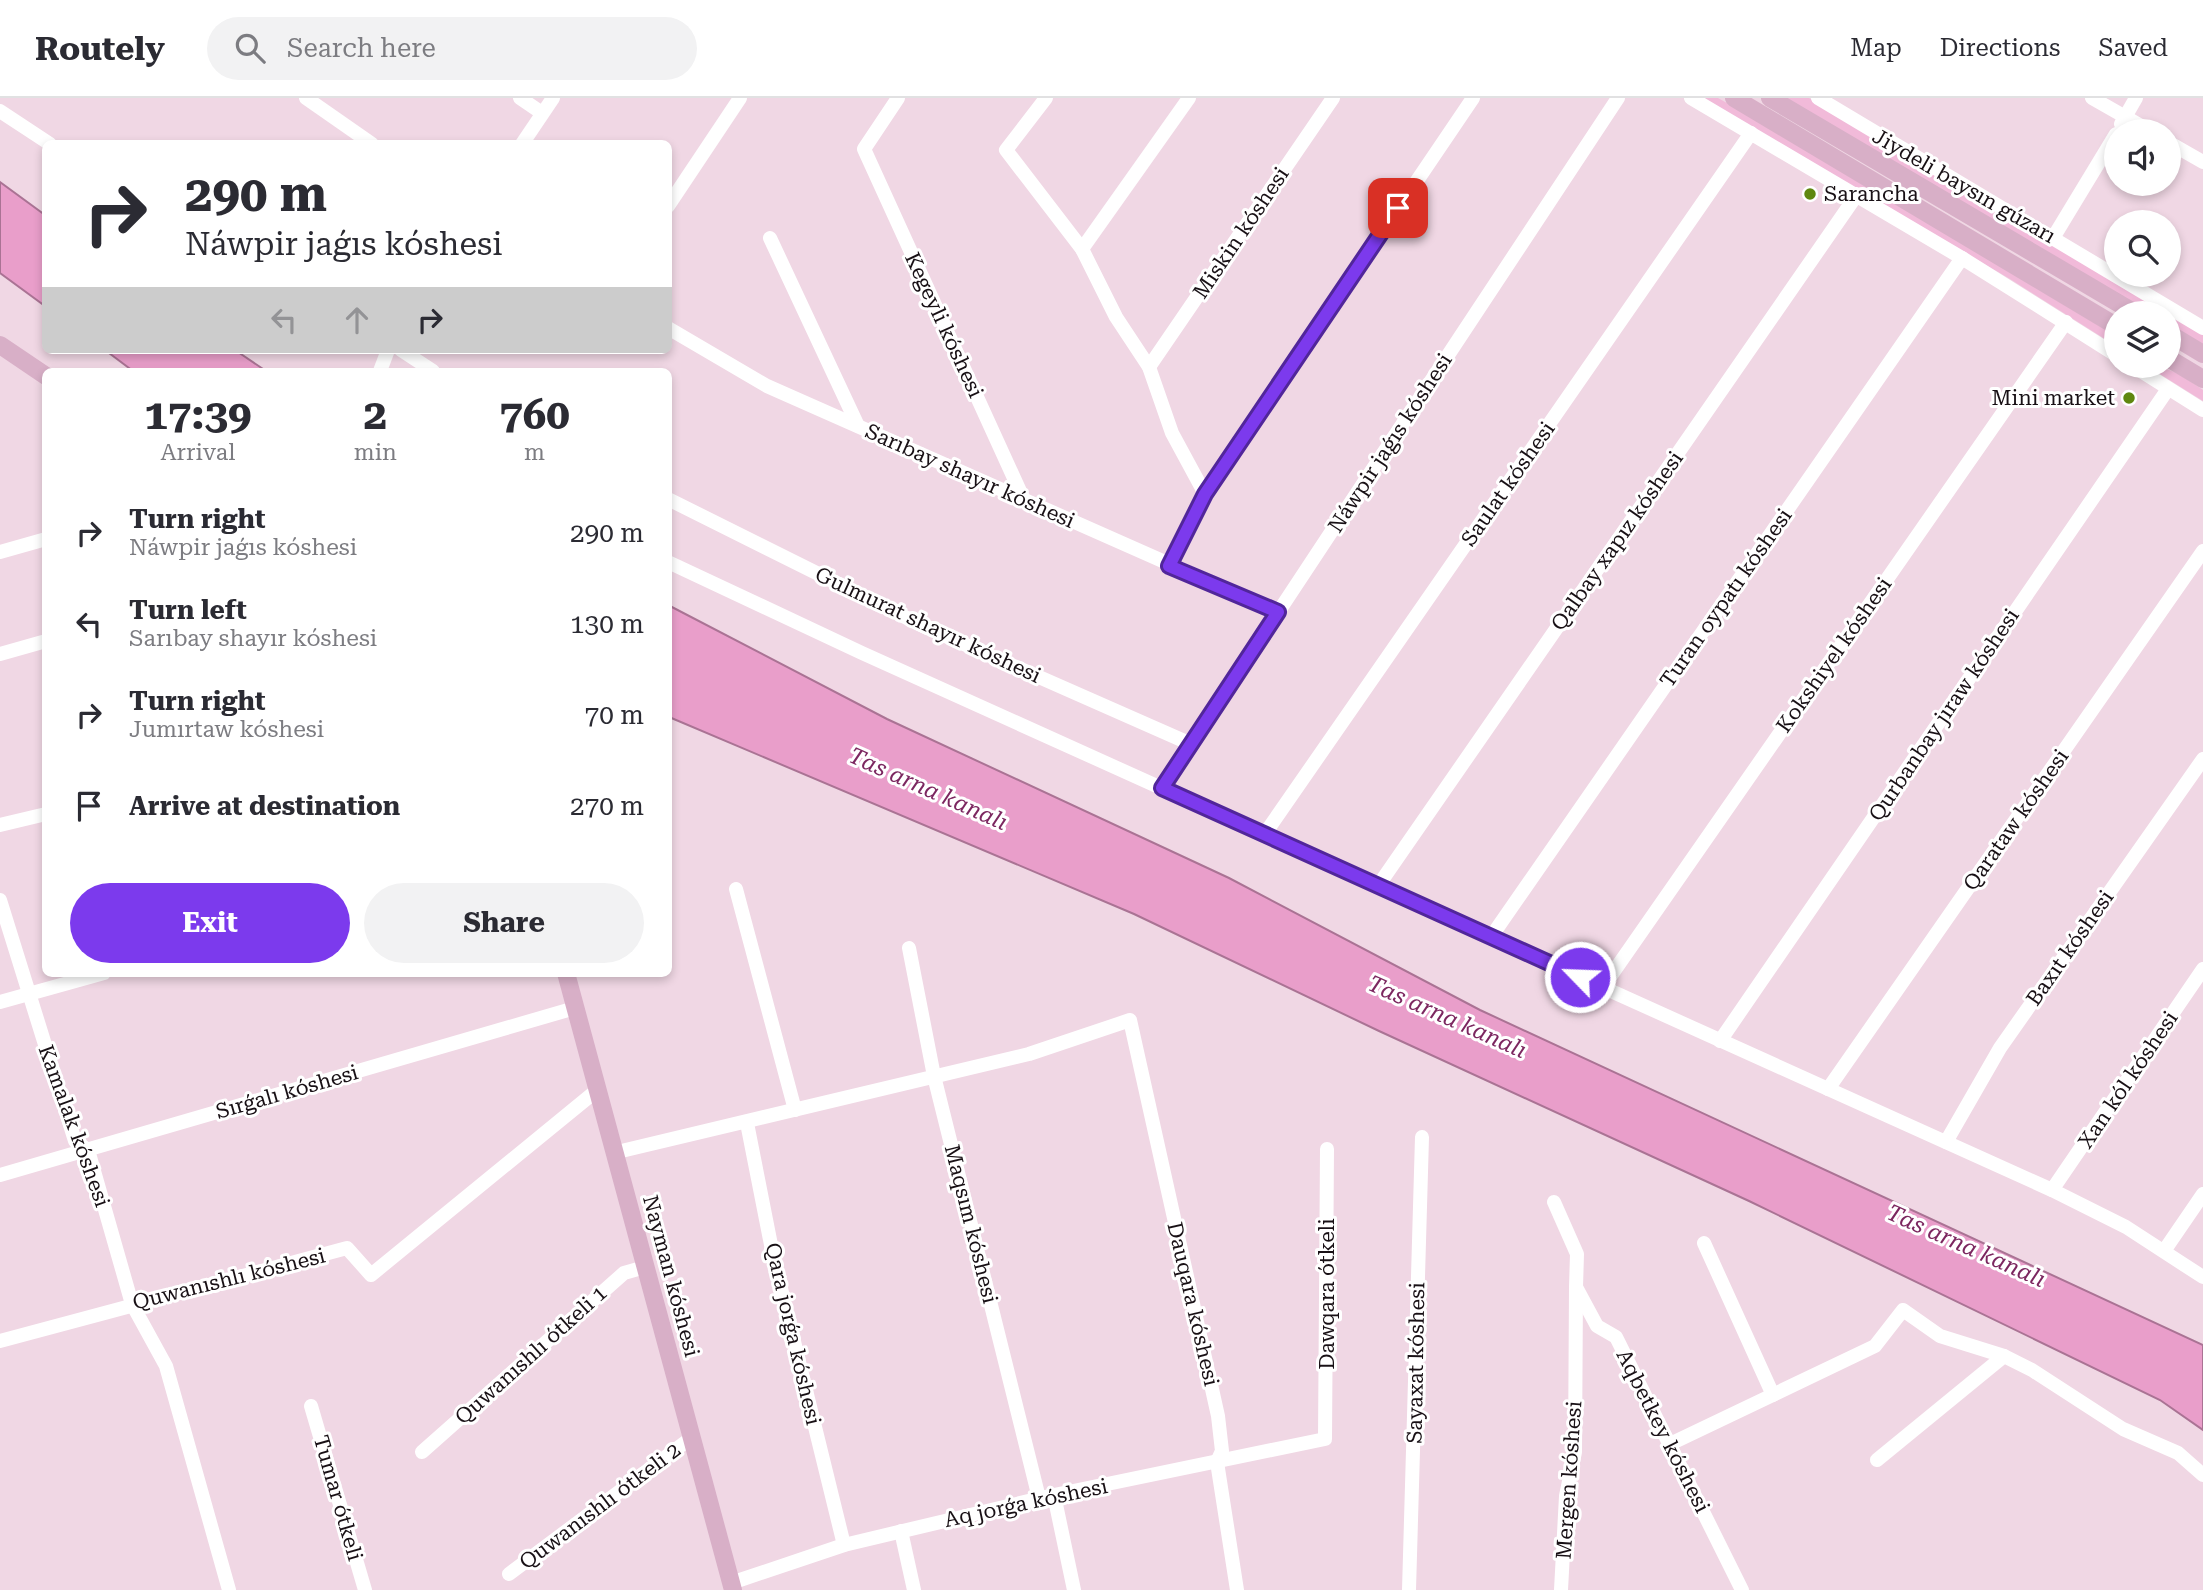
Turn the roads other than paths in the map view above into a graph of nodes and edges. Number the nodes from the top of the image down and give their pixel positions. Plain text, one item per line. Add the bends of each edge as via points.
1 (306, 98) edge
2 (520, 98) edge
3 (553, 98) edge
4 (740, 98) edge
5 (898, 98) edge
6 (1046, 98) edge
7 (1189, 98) edge
8 (1333, 98) edge
9 (1473, 98) edge
10 (1618, 98) edge
11 (1691, 98) edge
12 (1734, 98) edge
13 (1770, 98) edge
14 (1818, 98) edge
15 (2092, 98) edge
16 (2136, 98) edge
17 (0, 111) edge
18 (542, 113) junction
19 (2125, 117) junction
20 (2129, 119) edge
21 (1751, 133) junction
22 (44, 140) edge
23 (366, 140) edge
24 (525, 140) edge
25 (2181, 149) edge
26 (2104, 152) edge
27 (2203, 162) edge
28 (1856, 196) junction
29 (672, 199) edge
30 (770, 238) dead end
31 (2053, 238) junction
32 (1082, 249) junction
33 (1962, 258) junction
34 (2115, 301) edge
35 (2104, 319) edge
36 (2066, 322) junction
37 (2203, 328) edge
38 (672, 330) edge
39 (2181, 341) edge
40 (0, 345) edge
41 (2104, 347) edge
42 (407, 354) edge
43 (2203, 354) edge
44 (2181, 366) edge
45 (428, 368) edge
46 (1149, 368) junction
47 (42, 373) edge
48 (2151, 378) edge
49 (2203, 379) edge
50 (2168, 389) junction
51 (2203, 410) edge
52 (858, 426) junction
53 (1205, 494) junction
54 (1024, 500) junction
55 (672, 501) edge
56 (42, 540) edge
57 (2203, 551) edge
58 (0, 552) edge
59 (672, 564) edge
60 (1169, 566) junction
61 (1278, 612) junction
62 (42, 642) edge
63 (0, 654) edge
64 (1191, 744) junction
65 (2203, 759) edge
66 (1162, 788) junction
67 (42, 815) edge
68 (0, 825) edge
69 (1264, 835) junction
70 (1378, 886) junction
71 (736, 889) dead end
72 (0, 900) edge
73 (1491, 937) junction
74 (909, 948) dead end
75 (2203, 969) edge
76 (89, 977) edge
77 (567, 977) edge
78 (1603, 987) junction
79 (31, 993) junction
80 (0, 1002) edge
81 (575, 1008) junction
82 (1720, 1041) junction
83 (934, 1076) junction
84 (1828, 1089) junction
85 (596, 1091) junction
86 (795, 1110) junction
87 (747, 1122) junction
88 (1422, 1137) dead end
89 (1946, 1142) junction
90 (1327, 1149) dead end
91 (88, 1150) junction
92 (613, 1153) junction
93 (0, 1175) edge
94 (2053, 1190) junction
95 (2203, 1194) edge
96 (1554, 1202) dead end
97 (1704, 1243) dead end
98 (2164, 1251) junction
99 (645, 1267) junction
100 (2203, 1277) edge
101 (1576, 1287) junction
102 (132, 1304) junction
103 (0, 1341) edge
104 (2004, 1356) junction
105 (1773, 1395) junction
106 (312, 1406) dead end
107 (691, 1438) junction
108 (1325, 1439) joint
109 (1670, 1444) junction
110 (422, 1452) dead end
111 (1877, 1460) dead end
112 (1217, 1462) junction
113 (2203, 1475) edge
114 (1046, 1496) junction
115 (901, 1531) junction
116 (844, 1545) junction
117 (509, 1574) dead end
118 (732, 1586) edge
119 (229, 1590) edge
120 (365, 1590) edge
121 (914, 1590) edge
122 (1074, 1590) edge
123 (1237, 1590) edge
124 (1409, 1590) edge
125 (1561, 1590) edge
126 (1742, 1590) edge

1 - 23 street
2 - 18 street
3 - 18 street
4 - 29 street
5 - 54 street, Kegeyli kóshesi via 864,149
6 - 32 street via 1006,150
7 - 32 street
8 - 46 street, Miskin kóshesi
9 - 53 street
10 - 61 street, Náwpir jaǵıs kóshesi
11 - 21 street
12 - 35 main road, Jiydeli baysın gúzarı
13 - 34 main road, Jiydeli baysın gúzarı
14 - 31 street
15 - 19 street
16 - 19 street
17 - 22 street
18 - 24 street
19 - 20 street
21 - 28 street
21 - 69 street, Saulat kóshesi
25 - 27 street
26 - 31 street
28 - 33 street
28 - 70 street, Qalbay xapız kóshesi
30 - 52 street
31 - 37 street
32 - 46 street via 1116,317
33 - 36 street
33 - 73 street, Turan oypatı kóshesi
36 - 41 street
36 - 78 street, Kokshiyel kóshesi
38 - 52 street, Sarıbay shayır kóshesi via 767,386
39 - 43 main road
40 - 47 main road
42 - 45 street
44 - 49 main road
46 - 53 street via 1172,433
48 - 50 street
50 - 51 street
50 - 82 street, Qurbanbay jıraw kóshesi
52 - 54 street, Sarıbay shayır kóshesi
53 - 60 street
54 - 60 street, Sarıbay shayır kóshesi
55 - 64 street, Gulmurat shayır kóshesi via 923,626
56 - 58 street
57 - 84 street, Qarataw kóshesi
59 - 66 street
60 - 61 street, Sarıbay shayır kóshesi
61 - 64 street, Náwpir jaǵıs kóshesi
62 - 63 street
64 - 66 street, Náwpir jaǵıs kóshesi
65 - 89 street, Baxıt kóshesi via 2000,1048
66 - 69 street
67 - 68 street
69 - 70 street
70 - 73 street
71 - 86 street
72 - 79 street, Kamalak kóshesi
73 - 78 street
74 - 83 street, Maqsım kóshesi
75 - 94 street, Xan kól kóshesi
76 - 79 street
77 - 81 main road, Nayman kóshesi
78 - 82 street
79 - 80 street
79 - 91 street, Kamalak kóshesi via 75,1141
81 - 85 main road, Nayman kóshesi
81 - 91 street, Sırǵalı kóshesi
82 - 84 street
83 - 86 street
83 - 112 street, Dauqara kóshesi via 1029,1054 1130,1020 1219,1416 1222,1451
83 - 114 street, Maqsım kóshesi
84 - 89 street
85 - 92 main road, Nayman kóshesi
85 - 102 street, Quwanıshlı kóshesi via 371,1275 347,1248
86 - 87 street
87 - 92 street
87 - 116 street, Qara jorǵa kóshesi via 774,1260
88 - 124 street, Sayaxat kóshesi
89 - 94 street
90 - 108 street, Dawqara ótkeli
91 - 93 street, Sırǵalı kóshesi
91 - 102 street, Kamalak kóshesi
92 - 99 main road, Nayman kóshesi
94 - 98 street
95 - 98 street
96 - 101 street, Aqbetkey kóshesi via 1577,1254
97 - 105 street
98 - 100 street
99 - 107 main road, Nayman kóshesi
99 - 110 street, Quwanıshlı ótkeli 1 via 624,1272
101 - 109 street, Aqbetkey kóshesi via 1597,1326 1616,1337
101 - 125 street, Mergen kóshesi via 1575,1452 1566,1496
102 - 103 street, Quwanıshlı kóshesi
102 - 119 street, Kamalak kóshesi via 166,1366
104 - 105 street via 1940,1336 1903,1310 1875,1346
104 - 111 street
104 - 113 street via 2123,1429 2178,1454
105 - 109 street
106 - 120 street, Tumar ótkeli
107 - 117 street, Quwanıshlı ótkeli 2
107 - 118 main road, Nayman kóshesi
108 - 112 street, Aq jorǵa kóshesi
109 - 126 street, Aqbetkey kóshesi
112 - 114 street, Aq jorǵa kóshesi
112 - 123 street, Dauqara kóshesi
114 - 115 street, Aq jorǵa kóshesi
114 - 122 street, Maqsım kóshesi
115 - 116 street, Aq jorǵa kóshesi
115 - 121 street
116 - 118 street, Aq jorǵa kóshesi

